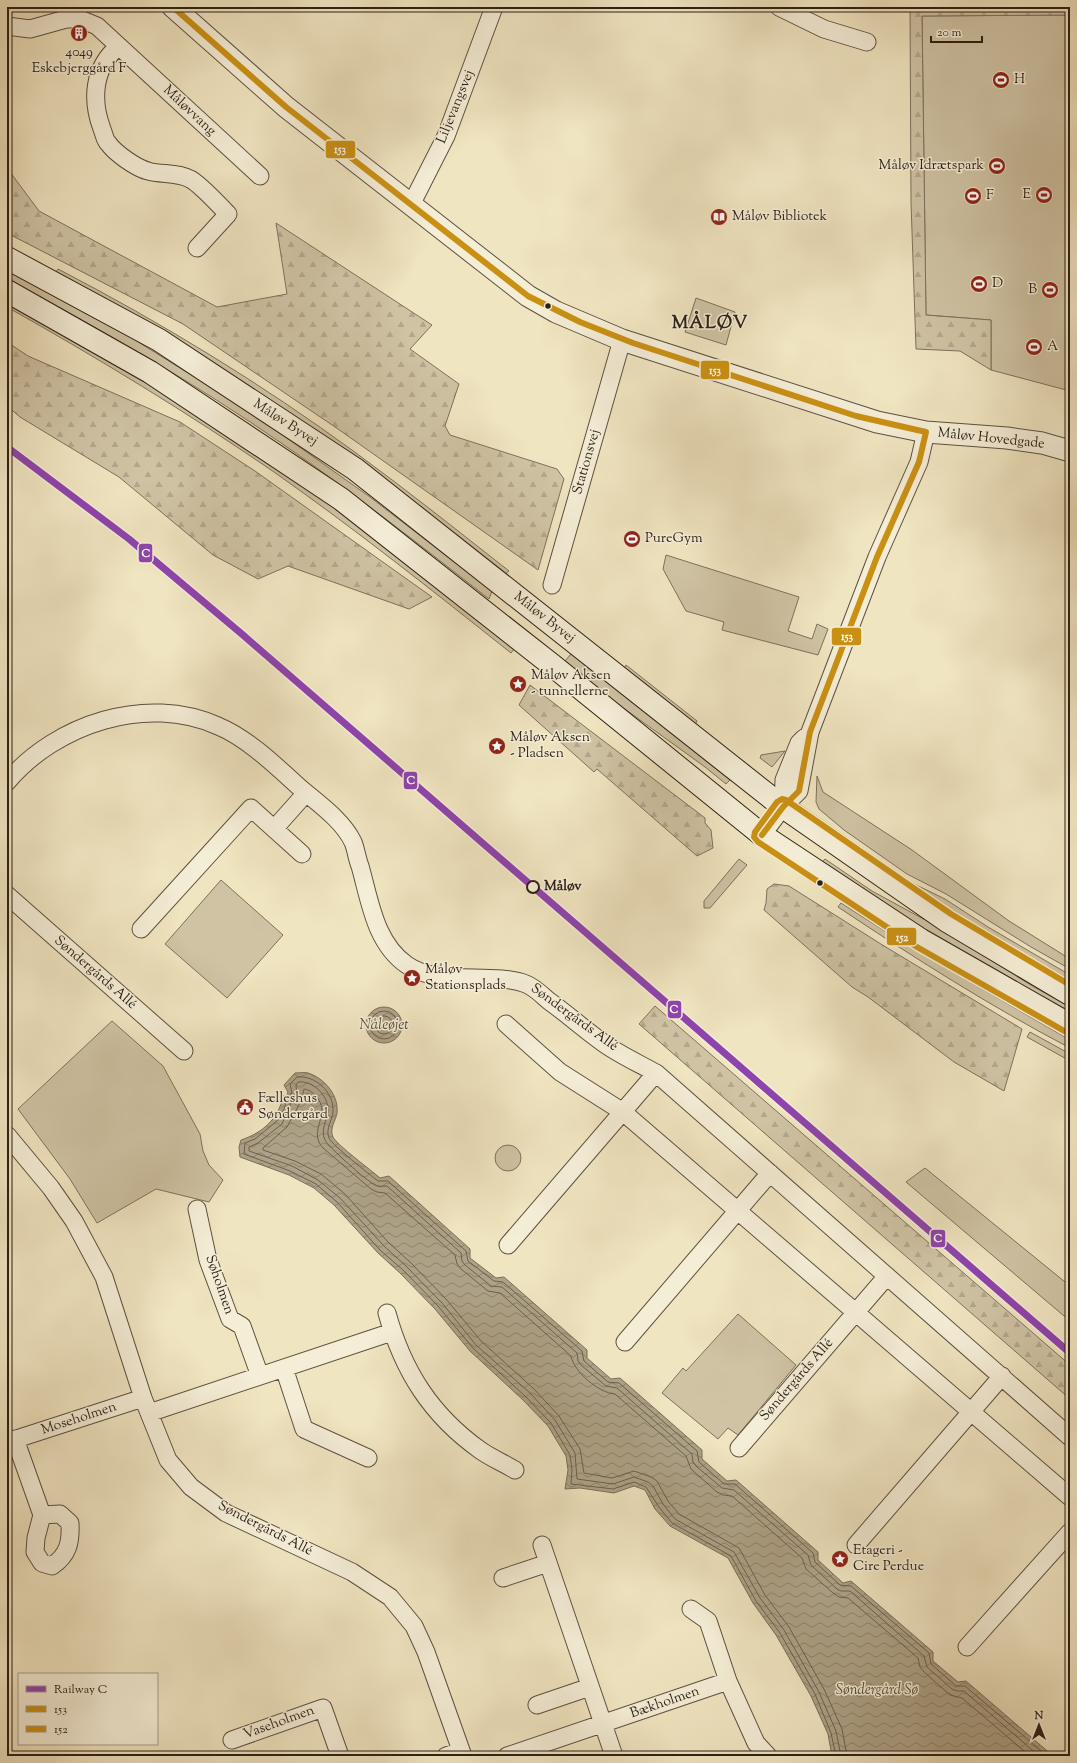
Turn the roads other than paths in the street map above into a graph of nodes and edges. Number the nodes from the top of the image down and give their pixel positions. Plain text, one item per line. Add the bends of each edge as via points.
1 (174, 7) edge
2 (494, 7) edge
3 (779, 7) edge
4 (7, 26) edge
5 (867, 42) dead end
6 (119, 46) junction
7 (260, 176) dead end
8 (411, 205) junction
9 (197, 248) dead end
10 (7, 258) edge
11 (7, 291) edge
12 (622, 340) junction
13 (926, 432) junction
14 (1070, 451) edge
15 (552, 585) dead end
16 (7, 782) edge
17 (306, 793) junction
18 (783, 807) junction
19 (274, 829) junction
20 (762, 835) junction
21 (302, 854) dead end
22 (7, 896) edge
23 (141, 929) dead end
24 (1070, 994) edge
25 (506, 1024) dead end
26 (1070, 1026) edge
27 (184, 1051) dead end
28 (656, 1073) junction
29 (623, 1112) junction
30 (7, 1135) edge
31 (770, 1174) junction
32 (197, 1208) dead end
33 (738, 1211) junction
34 (508, 1245) dead end
35 (887, 1276) junction
36 (856, 1312) junction
37 (387, 1313) dead end
38 (392, 1332) junction
39 (625, 1342) dead end
40 (284, 1368) junction
41 (260, 1376) junction
42 (1002, 1376) junction
43 (146, 1406) junction
44 (972, 1411) junction
45 (1070, 1436) edge
46 (11, 1440) edge
47 (739, 1448) dead end
48 (368, 1458) dead end
49 (515, 1470) dead end
50 (1070, 1497) edge
51 (42, 1515) dead end
52 (1070, 1532) edge
53 (542, 1545) dead end
54 (856, 1545) dead end
55 (548, 1563) junction
56 (503, 1578) dead end
57 (690, 1609) dead end
58 (967, 1647) dead end
59 (728, 1681) junction
60 (590, 1687) junction
61 (537, 1704) dead end
62 (603, 1724) junction
63 (232, 1740) dead end
64 (457, 1754) edge
65 (340, 1756) edge
66 (508, 1756) edge
67 (614, 1756) edge
68 (768, 1756) edge

1 - 8 street, Måløv Hovedgade via 286,107
2 - 8 street, Liljevangsvej via 446,136
3 - 5 street via 824,29
4 - 6 street, Måløvvang via 30,29 66,19 80,19 97,26
6 - 7 street, Måløvvang
6 - 9 street via 111,52 99,72 94,96 104,136 107,143 125,159 148,171 190,179 228,214
8 - 12 street, Måløv Hovedgade via 528,296 556,312
10 - 18 main road, Måløv Byvej via 159,340 355,469
11 - 20 main road via 150,372 341,499
12 - 13 street, Måløv Hovedgade via 878,422
12 - 15 street, Stationsvej
13 - 14 street, Måløv Hovedgade via 1007,438 1042,443
13 - 18 street via 919,462 877,557 810,732 799,743 784,780
16 - 17 street, Søndergårds Allé via 20,767 72,732 93,723 160,712 187,716 219,726 260,751
17 - 19 street
17 - 28 street, Søndergårds Allé via 340,823 353,842 376,925 387,944 408,966 421,972 461,978 506,979 528,984 603,1043
18 - 20 street
18 - 24 main road, Måløv Byvej via 947,922
19 - 21 street
19 - 23 street via 251,808
20 - 26 main road via 921,940
22 - 27 street, Søndergårds Allé
25 - 29 street via 560,1072
28 - 29 street
28 - 31 street, Søndergårds Allé
29 - 33 street
29 - 34 street
30 - 43 street, Søndergårds Allé via 74,1221 104,1277
31 - 33 street
31 - 35 street, Søndergårds Allé
32 - 41 street, Søholmen via 208,1260 230,1319 242,1326
33 - 36 street
33 - 39 street
35 - 36 street, Søndergårds Allé
35 - 42 street, Søndergårds Allé
36 - 44 street
36 - 47 street, Søndergårds Allé
37 - 38 street
38 - 40 street
38 - 49 street via 406,1367 426,1399 447,1422 482,1451
40 - 41 street
40 - 48 street via 304,1429
41 - 43 street
42 - 44 street
42 - 45 street, Søndergårds Allé
43 - 46 street, Moseholmen
43 - 64 street, Søndergårds Allé via 168,1460 191,1487 226,1513 352,1572 390,1597 414,1626 426,1652
44 - 50 street
44 - 54 street
46 - 51 street, Moseholmen
52 - 58 street
53 - 55 street
55 - 56 street
55 - 60 street
57 - 59 street via 708,1621
59 - 62 street, Bækholmen
59 - 68 street via 756,1743
60 - 61 street
60 - 62 street
62 - 66 street, Bækholmen
62 - 67 street
63 - 65 street, Vaseholmen via 323,1708

